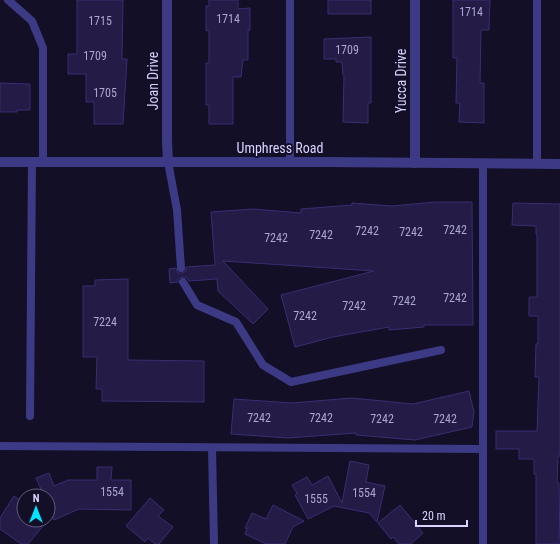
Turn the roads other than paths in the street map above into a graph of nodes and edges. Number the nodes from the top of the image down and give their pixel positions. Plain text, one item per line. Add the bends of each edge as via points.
1 (8, 0) edge
2 (167, 0) edge
3 (290, 0) edge
4 (415, 0) edge
5 (537, 0) edge
6 (0, 162) edge
7 (32, 162) junction
8 (43, 162) junction
9 (168, 162) junction
10 (290, 162) junction
11 (414, 163) junction
12 (483, 164) junction
13 (537, 164) junction
14 (560, 164) edge
15 (181, 268) dead end
16 (184, 282) dead end
17 (441, 350) dead end
18 (30, 416) dead end
19 (0, 446) edge
20 (212, 448) junction
21 (483, 449) junction
22 (214, 544) edge
23 (483, 544) edge

1 - 8 lane via 32,21 43,48
2 - 9 street, Joan Drive
3 - 10 lane
4 - 11 street, Yucca Drive
5 - 13 lane
6 - 7 street, Umphress Road
7 - 8 street, Umphress Road
7 - 18 lane
8 - 9 street, Umphress Road
9 - 10 street, Umphress Road
9 - 15 lane via 177,210
10 - 11 street, Umphress Road
11 - 12 street, Umphress Road
12 - 13 street, Umphress Road
12 - 21 lane
13 - 14 street, Umphress Road
16 - 17 lane via 197,305 236,322 263,365 291,382
19 - 20 lane
20 - 21 lane
20 - 22 lane
21 - 23 lane

